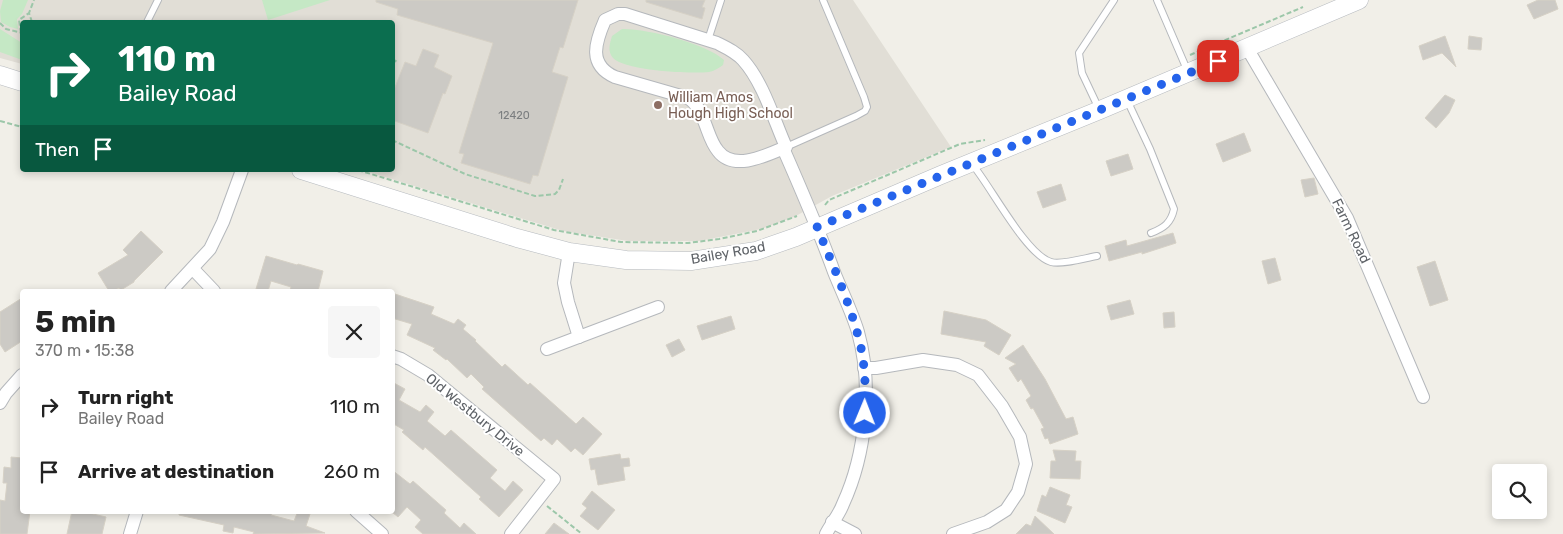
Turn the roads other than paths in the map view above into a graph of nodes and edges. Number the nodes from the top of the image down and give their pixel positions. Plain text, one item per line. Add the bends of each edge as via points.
1 (158, 0) edge
2 (721, 0) edge
3 (823, 0) edge
4 (1114, 0) edge
5 (1157, 0) edge
6 (1359, 0) edge
7 (148, 20) edge
8 (708, 40) junction
9 (1247, 48) junction
10 (1185, 66) junction
11 (0, 75) edge
12 (20, 81) edge
13 (1126, 99) junction
14 (1100, 110) junction
15 (784, 148) junction
16 (972, 163) junction
17 (241, 172) edge
18 (307, 172) edge
19 (817, 227) junction
20 (1151, 233) dead end
21 (569, 252) junction
22 (1097, 256) dead end
23 (193, 269) junction
24 (173, 289) edge
25 (212, 289) edge
26 (658, 307) dead end
27 (579, 337) junction
28 (547, 350) dead end
29 (395, 357) edge
30 (864, 368) junction
31 (20, 377) edge
32 (1423, 397) dead end
33 (0, 403) edge
34 (136, 514) edge
35 (359, 514) edge
36 (829, 528) edge
37 (130, 534) edge
38 (382, 534) edge
39 (511, 534) edge
40 (855, 534) edge
41 (953, 534) edge

1 - 7 lane
2 - 8 lane
3 - 15 lane via 867,107
4 - 14 lane via 1079,53 1082,73
5 - 10 lane
6 - 9 street, Bailey Road
8 - 15 street via 731,50 753,74
8 - 15 street via 618,14 605,20 595,52 605,72 615,78 693,101 703,116 716,149 727,158 750,160
9 - 10 street, Bailey Road
9 - 32 street, Farm Road via 1348,218
10 - 13 street, Bailey Road
11 - 12 street
13 - 14 street, Bailey Road
13 - 20 lane via 1174,209 1169,223
14 - 16 street, Bailey Road
15 - 19 street
16 - 19 street, Bailey Road
16 - 22 lane via 1002,210 1042,258 1054,262
17 - 23 street via 217,236
18 - 21 street, Bailey Road
19 - 21 street, Bailey Road via 756,251 691,261 626,260
19 - 30 street via 858,332
21 - 27 street via 564,283
23 - 24 street
23 - 25 street
26 - 27 street
27 - 28 street
29 - 39 street, Old Westbury Drive via 428,375 554,480
30 - 36 street via 864,430 857,465 843,505
30 - 41 street via 923,360 957,365 978,375 1002,406 1020,438 1026,464 1018,492 1006,510 987,522
31 - 33 street
34 - 37 street
35 - 38 street
36 - 40 street

